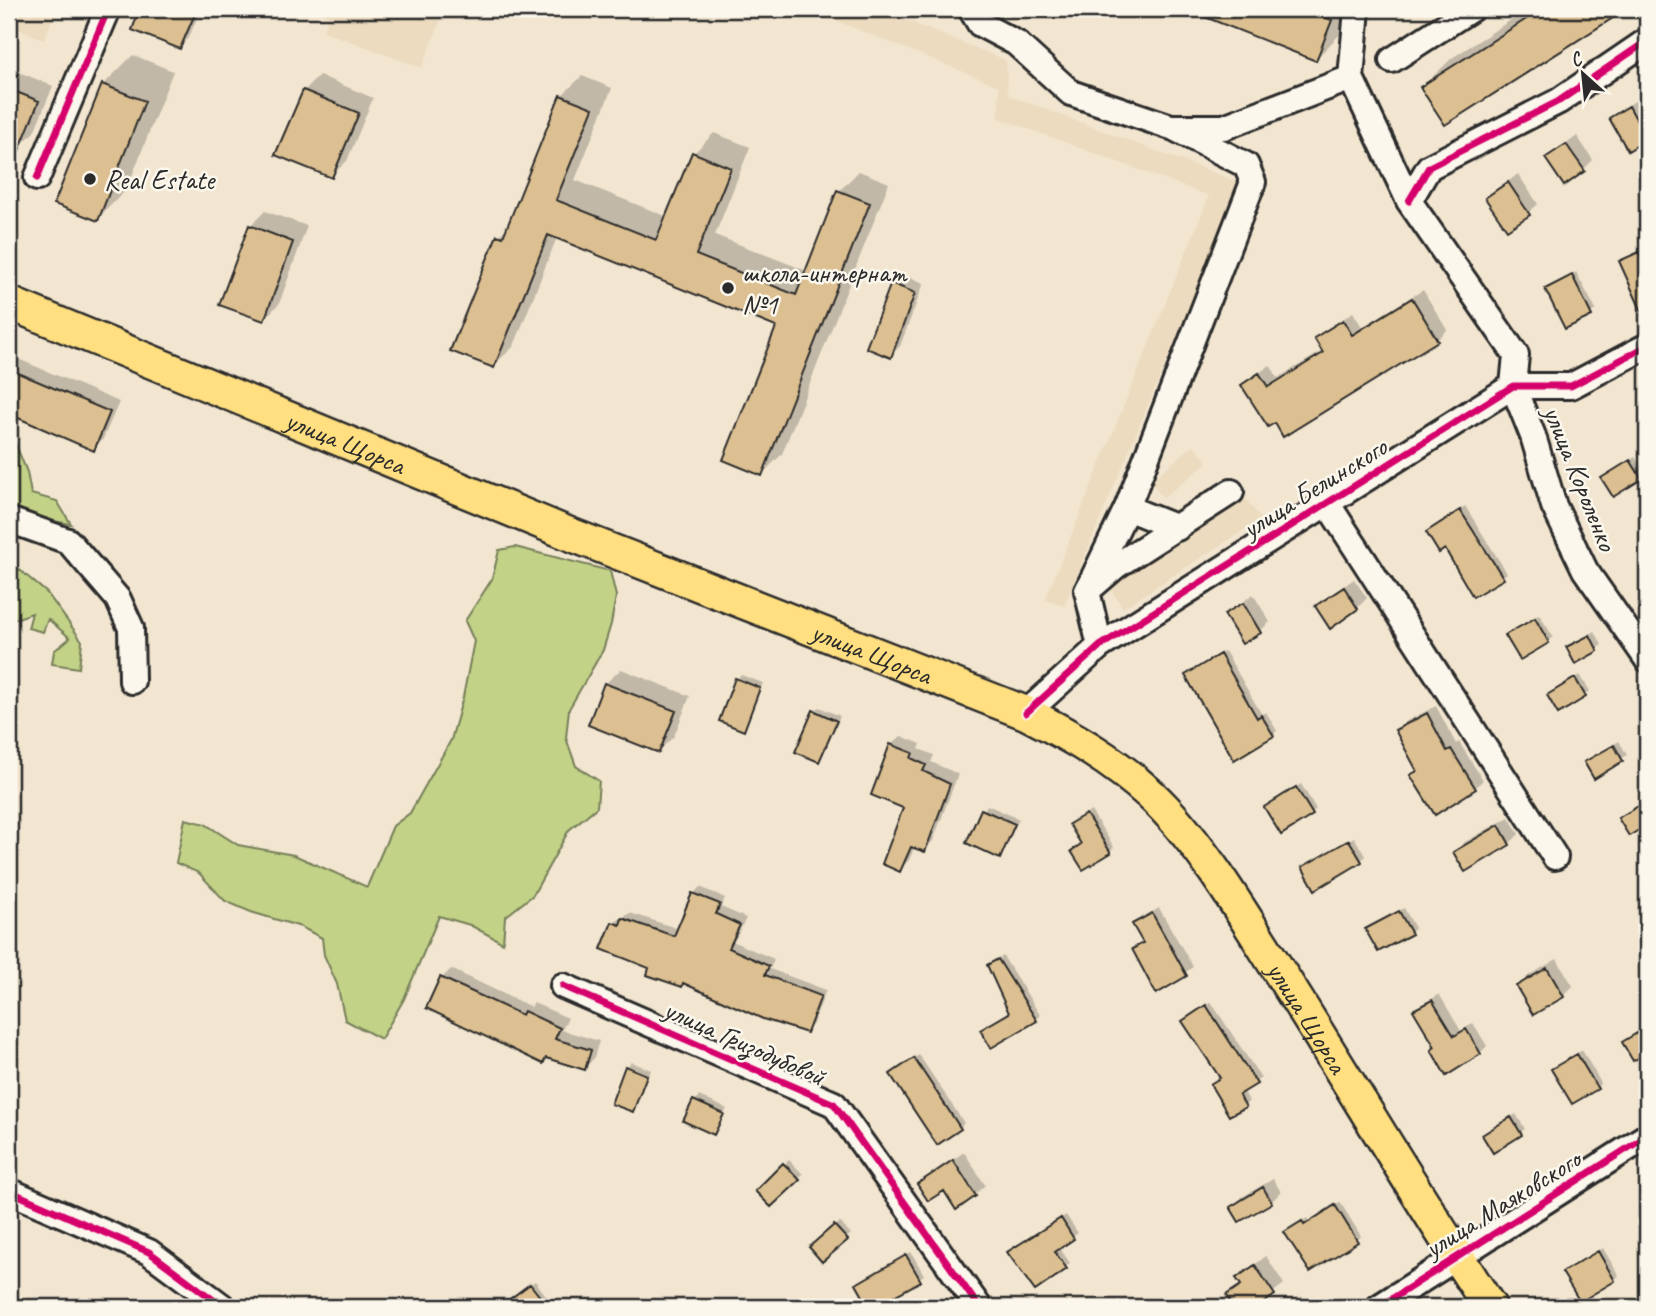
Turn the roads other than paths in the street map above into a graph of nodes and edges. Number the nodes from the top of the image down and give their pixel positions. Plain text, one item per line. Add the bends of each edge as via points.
1 (108, 9) edge
2 (971, 9) edge
3 (1357, 9) edge
4 (1471, 9) edge
5 (1647, 41) edge
6 (1392, 60) dead end
7 (1351, 78) junction
8 (1171, 127) junction
9 (37, 178) dead end
10 (1409, 201) junction
11 (9, 303) edge
12 (1647, 346) edge
13 (1513, 386) junction
14 (1231, 492) dead end
15 (1327, 503) junction
16 (1126, 508) junction
17 (9, 520) edge
18 (1177, 528) junction
19 (1087, 591) junction
20 (1100, 646) junction
21 (1647, 659) edge
22 (132, 681) dead end
23 (1026, 713) junction
24 (1555, 857) dead end
25 (564, 986) dead end
26 (1647, 1136) edge
27 (9, 1191) edge
28 (1456, 1256) junction
29 (223, 1307) edge
30 (979, 1307) edge
31 (1380, 1307) edge
32 (1490, 1307) edge

1 - 9 street
2 - 8 street via 980,24 1016,43 1071,93
3 - 7 street
4 - 6 street
5 - 10 street via 1559,101 1429,167
7 - 8 street via 1224,127
7 - 10 street
8 - 16 street via 1246,165 1253,182
10 - 13 street via 1516,355
11 - 23 main road, улица Щорса via 567,533
12 - 13 street via 1571,386
13 - 15 street, улица Белинского
13 - 21 street, улица Короленко via 1554,506 1585,570
14 - 18 street
15 - 20 street, улица Белинского
15 - 24 street
16 - 18 street
16 - 19 street
17 - 22 street via 68,541 118,599 131,628
18 - 19 street via 1116,566
19 - 20 street
20 - 23 street, улица Белинского
23 - 28 main road, улица Щорса via 1118,766 1183,830 1256,935
25 - 30 street, улица Гризодубовой via 834,1104
26 - 28 street, улица Маяковского
27 - 29 street via 149,1252
28 - 31 street, улица Маяковского
28 - 32 main road, улица Щорса

